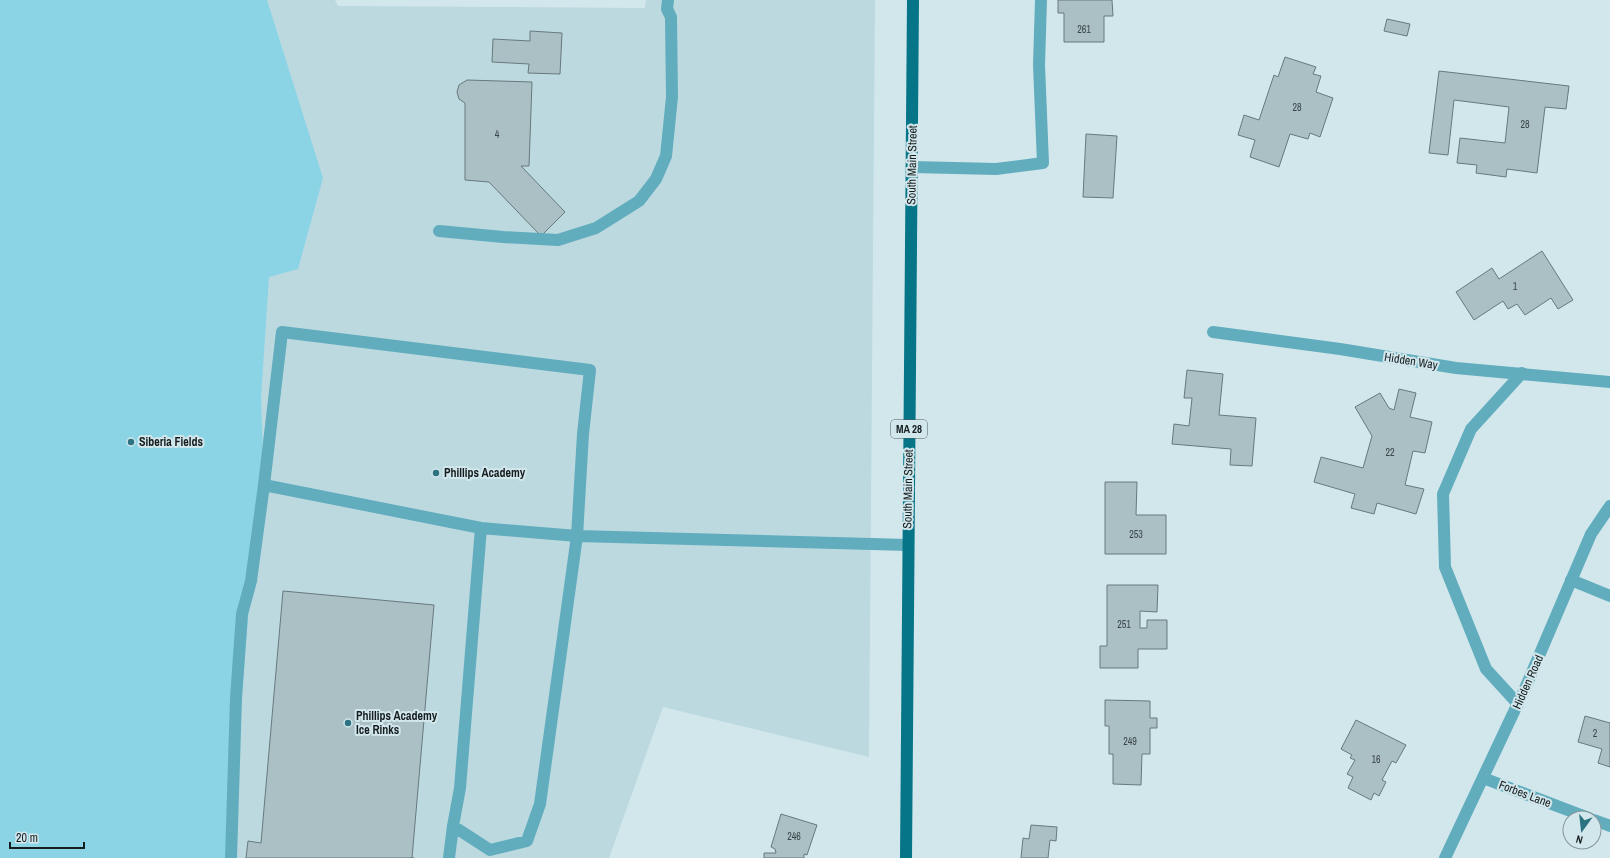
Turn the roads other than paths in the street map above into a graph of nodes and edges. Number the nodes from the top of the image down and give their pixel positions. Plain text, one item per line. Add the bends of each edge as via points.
1 (668, 0) edge
2 (913, 0) edge
3 (1041, 0) edge
4 (912, 167) junction
5 (439, 230) dead end
6 (1213, 332) dead end
7 (1522, 373) junction
8 (1610, 382) edge
9 (264, 485) junction
10 (1610, 506) edge
11 (481, 528) junction
12 (577, 536) junction
13 (908, 545) junction
14 (1571, 580) junction
15 (1610, 596) edge
16 (1518, 704) junction
17 (1483, 778) junction
18 (1568, 810) edge
19 (453, 826) junction
20 (230, 858) edge
21 (449, 858) edge
22 (906, 858) edge
23 (1445, 858) edge

1 - 5 street via 667,9 671,17 672,97 666,156 656,179 640,201 596,228 558,240
2 - 4 main road, South Main Street / MA 28
3 - 4 street via 1039,65 1043,163 996,169
4 - 13 main road, South Main Street / MA 28
6 - 7 street, Hidden Way via 1456,368
7 - 8 street, Hidden Way
7 - 16 street via 1471,429 1443,494 1445,567 1486,668
9 - 11 street
9 - 12 street via 282,332 590,370
9 - 20 street via 251,581 242,614
10 - 14 street, Hidden Road via 1592,534
11 - 12 street
11 - 19 street via 460,788
12 - 13 street
12 - 19 street via 540,804 527,841 490,850
13 - 22 main road, South Main Street / MA 28
14 - 15 street
14 - 16 street, Hidden Road
16 - 17 street, Hidden Road
17 - 18 street, Forbes Lane
17 - 23 street, Hidden Road
19 - 21 street

